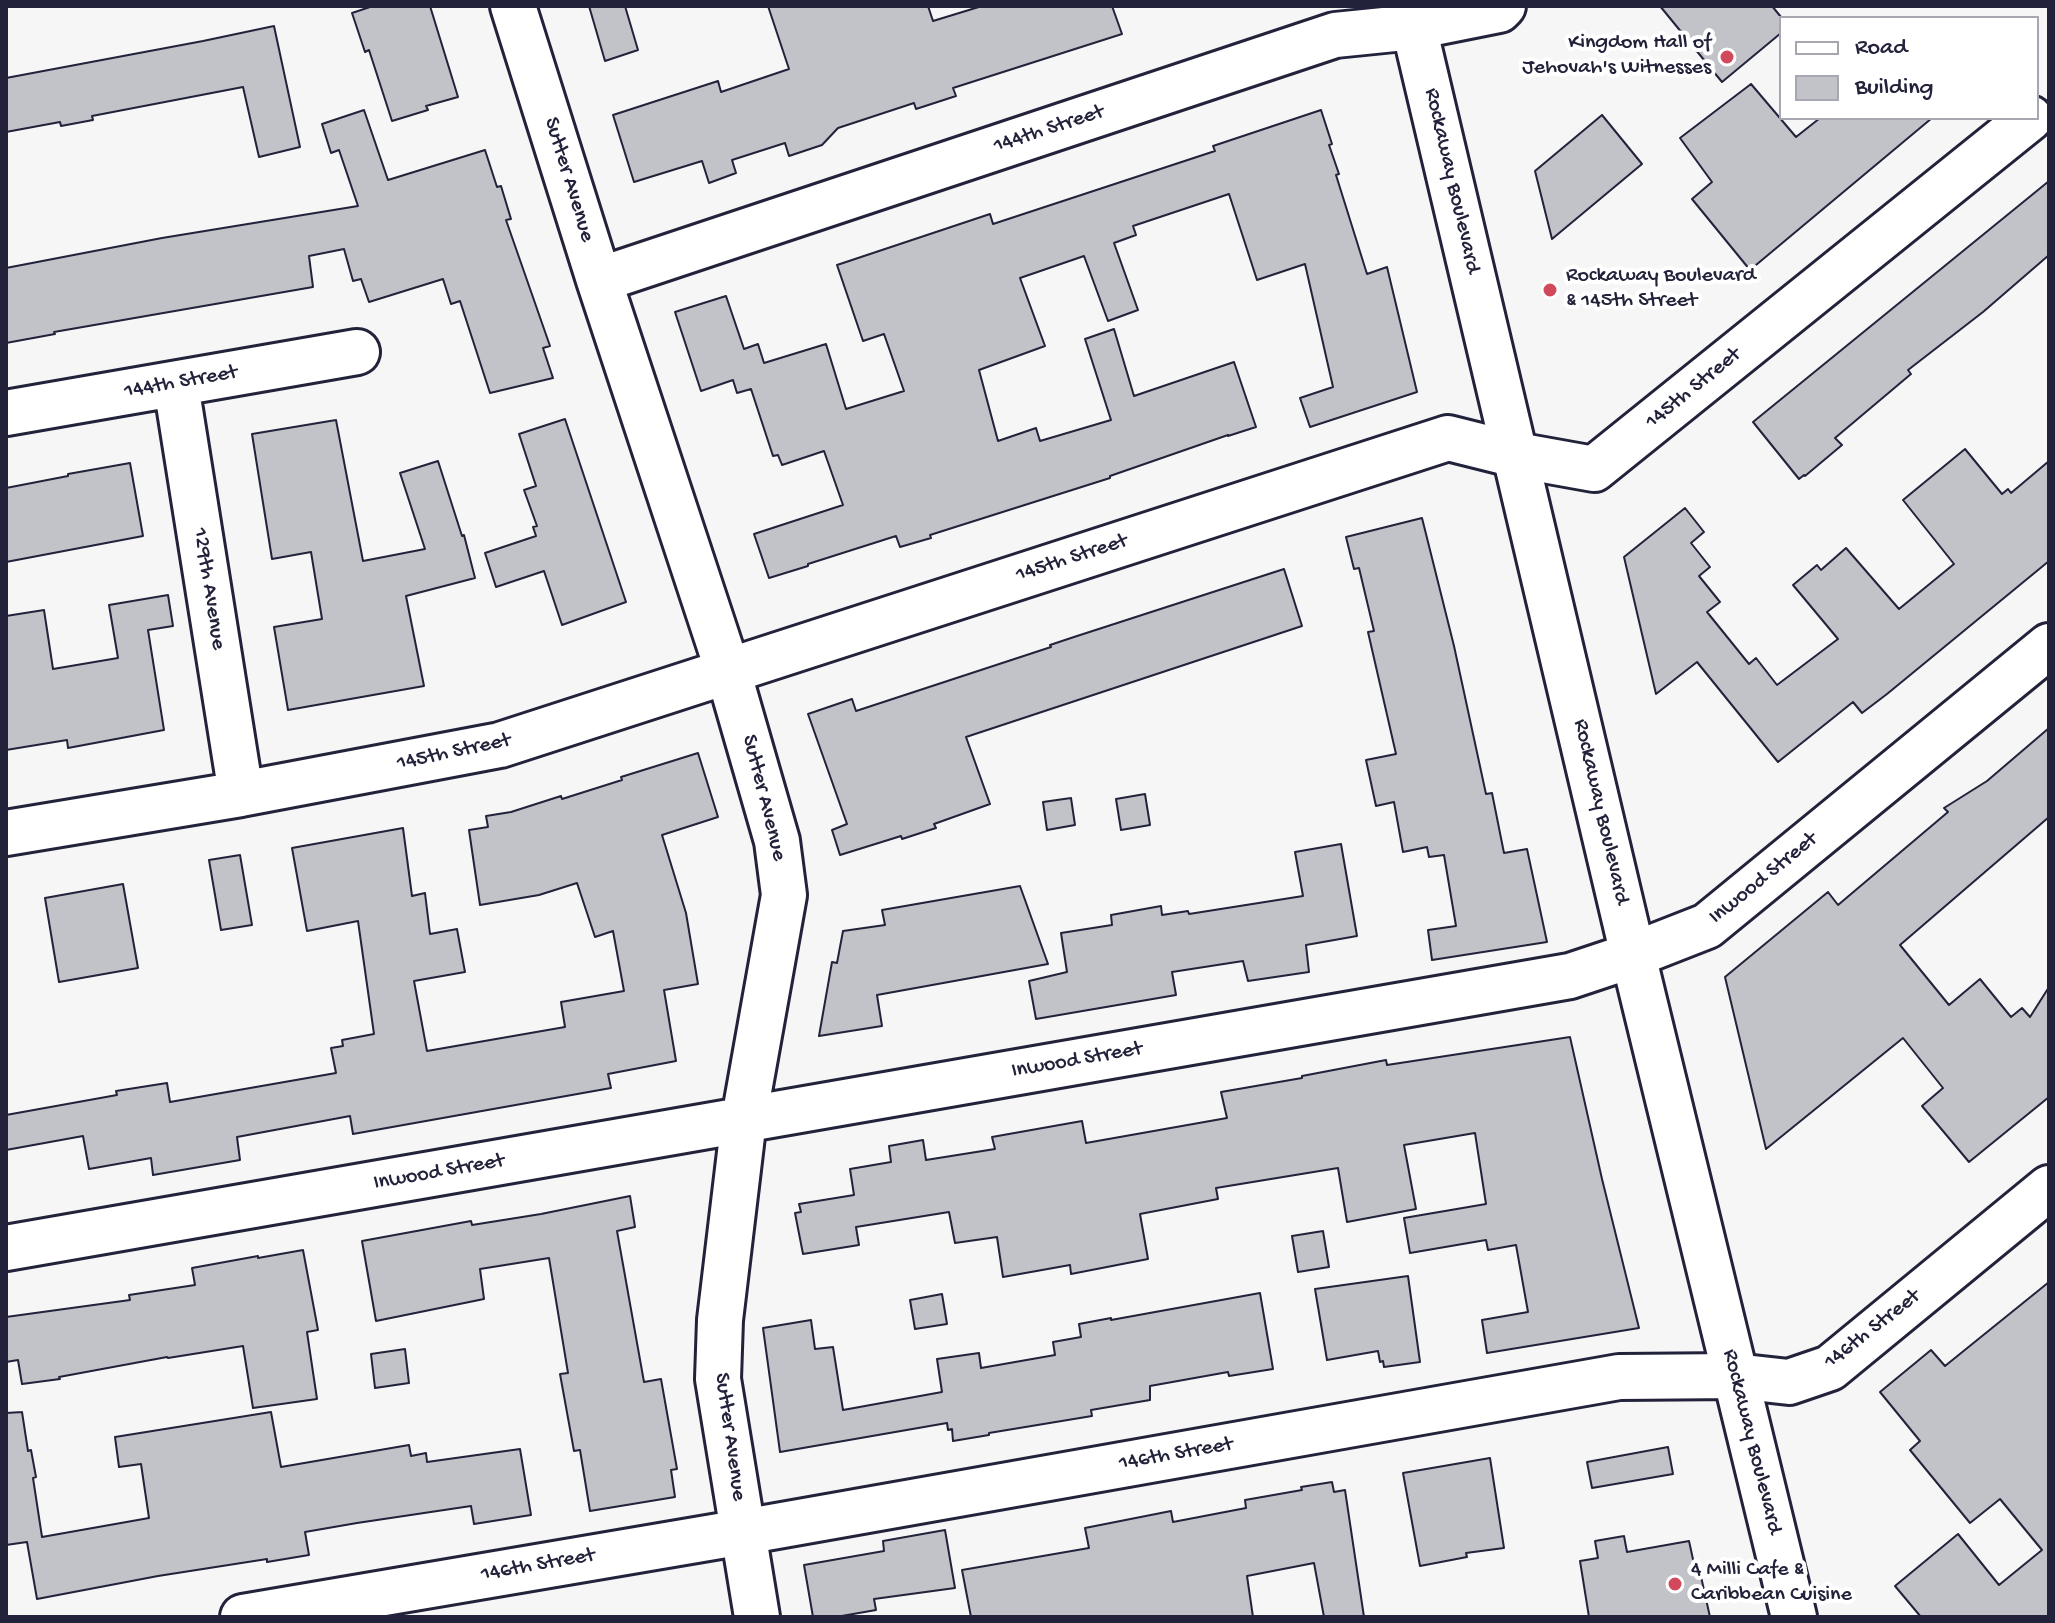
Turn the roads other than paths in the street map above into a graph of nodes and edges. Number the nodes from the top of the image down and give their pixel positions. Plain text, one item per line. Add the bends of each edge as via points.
1 (513, 6) edge
2 (1503, 6) edge
3 (1412, 17) edge
4 (2028, 120) edge
5 (599, 280) junction
6 (357, 352) dead end
7 (176, 385) junction
8 (6, 413) edge
9 (1516, 455) junction
10 (2049, 646) edge
11 (728, 671) junction
12 (241, 794) junction
13 (6, 833) edge
14 (1633, 955) junction
15 (744, 1119) junction
16 (2049, 1188) edge
17 (6, 1248) edge
18 (1735, 1376) junction
19 (743, 1532) junction
20 (243, 1617) edge
21 (757, 1617) edge
22 (1794, 1617) edge

1 - 5 street, Sutter Avenue
2 - 3 street, 144th Street
3 - 5 street, 144th Street via 1335,35
3 - 9 street, Rockaway Boulevard
4 - 9 street, 145th Street via 1594,469
5 - 11 street, Sutter Avenue
6 - 7 street, 144th Street
7 - 8 street, 144th Street
7 - 12 street, 129th Avenue
9 - 11 street, 145th Street via 1448,438
9 - 14 street, Rockaway Boulevard
10 - 14 street, Inwood Street via 1707,926
11 - 12 street, 145th Street via 500,745
11 - 15 street, Sutter Avenue via 777,841 784,895
12 - 13 street, 145th Street
14 - 15 street, Inwood Street via 1570,976
14 - 18 street, Rockaway Boulevard
15 - 17 street, Inwood Street
15 - 19 street, Sutter Avenue via 718,1379
16 - 18 street, 146th Street via 1830,1368 1789,1382
18 - 19 street, 146th Street via 1619,1377
18 - 22 street, Rockaway Boulevard
19 - 20 street, 146th Street
19 - 21 street, Sutter Avenue

